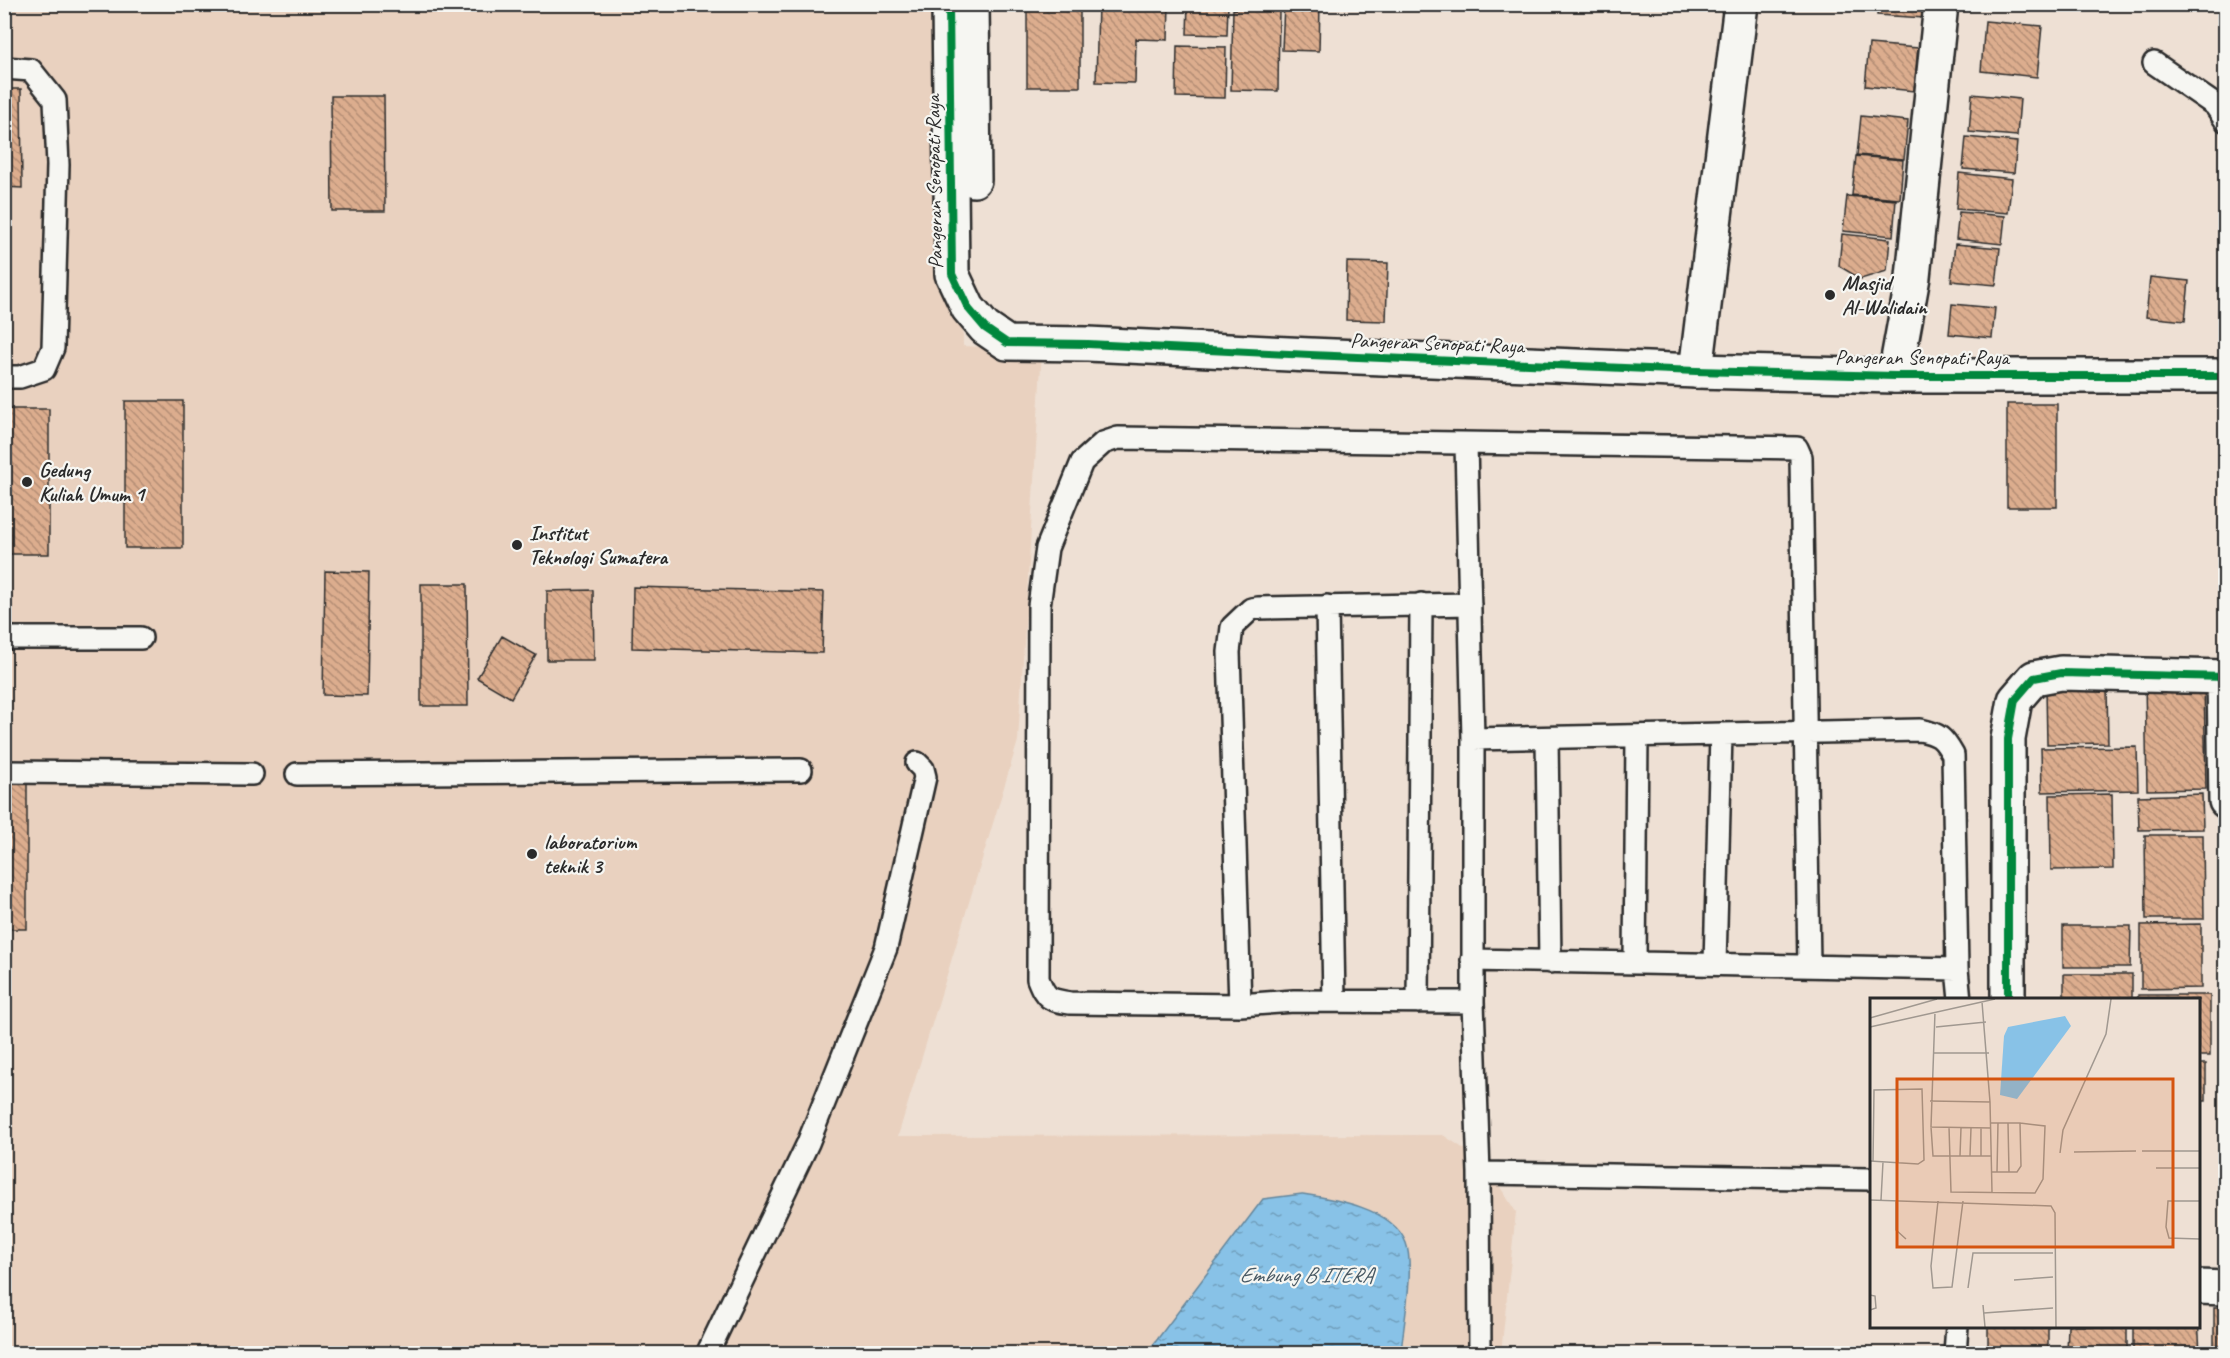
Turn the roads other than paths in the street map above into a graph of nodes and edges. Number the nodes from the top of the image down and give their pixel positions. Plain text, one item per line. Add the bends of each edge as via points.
1 (949, 4) edge
2 (972, 4) edge
3 (1741, 4) edge
4 (1941, 4) edge
5 (2154, 63) dead end
6 (4, 68) edge
7 (2226, 121) edge
8 (968, 308) junction
9 (1696, 371) junction
10 (1895, 376) junction
11 (2226, 376) edge
12 (4, 377) edge
13 (1466, 444) junction
14 (1421, 604) junction
15 (1470, 604) junction
16 (1327, 606) junction
17 (4, 638) edge
18 (141, 638) dead end
19 (2225, 677) edge
20 (1806, 733) junction
21 (1721, 734) junction
22 (1637, 736) junction
23 (1547, 738) junction
24 (1473, 739) junction
25 (917, 763) dead end
26 (801, 770) dead end
27 (4, 772) edge
28 (252, 774) dead end
29 (297, 774) dead end
30 (2226, 801) edge
31 (1472, 960) junction
32 (1550, 962) junction
33 (1635, 963) junction
34 (1715, 964) junction
35 (1809, 966) junction
36 (1958, 969) junction
37 (1960, 998) edge
38 (2008, 998) edge
39 (1334, 1001) junction
40 (1418, 1002) junction
41 (1473, 1002) junction
42 (1240, 1005) junction
43 (1479, 1173) junction
44 (1870, 1179) edge
45 (2200, 1287) edge
46 (2226, 1288) edge
47 (1957, 1328) edge
48 (707, 1353) edge
49 (1480, 1353) edge
50 (1955, 1353) edge

1 - 8 street, Pangeran Senopati Raya via 952,274
2 - 8 street, Pangeran Senopati Raya via 975,275
3 - 9 street
4 - 10 street via 1913,276
5 - 7 lane via 2215,105
6 - 12 lane via 31,70 55,100 58,165 53,348 44,369 20,377
8 - 9 street, Pangeran Senopati Raya via 985,328 1007,342
9 - 10 street, Pangeran Senopati Raya
10 - 11 street, Pangeran Senopati Raya
13 - 15 lane
13 - 20 lane via 1797,448 1801,457
13 - 42 lane via 1118,438 1103,443 1082,462 1047,548 1038,606 1038,979 1044,994 1070,1003
14 - 15 lane
14 - 16 lane
14 - 40 lane
15 - 24 lane
16 - 39 lane
16 - 42 lane via 1251,609 1232,627 1229,652
17 - 18 lane
19 - 30 street
19 - 38 street via 2061,673 2034,678 2015,700 2008,739
20 - 21 lane
20 - 35 lane
20 - 36 lane via 1920,730 1945,741 1953,755
21 - 22 lane
21 - 34 lane
22 - 23 lane
22 - 33 lane
23 - 24 lane
23 - 32 lane
24 - 31 lane
25 - 48 lane via 925,777 886,948 808,1143
26 - 29 lane
27 - 28 lane
31 - 32 lane
31 - 41 lane
32 - 33 lane
33 - 34 lane
34 - 35 lane
35 - 36 lane
36 - 37 lane
39 - 40 lane
39 - 42 lane
40 - 41 lane
41 - 43 lane
43 - 44 lane
43 - 49 lane
45 - 46 street
47 - 50 lane

